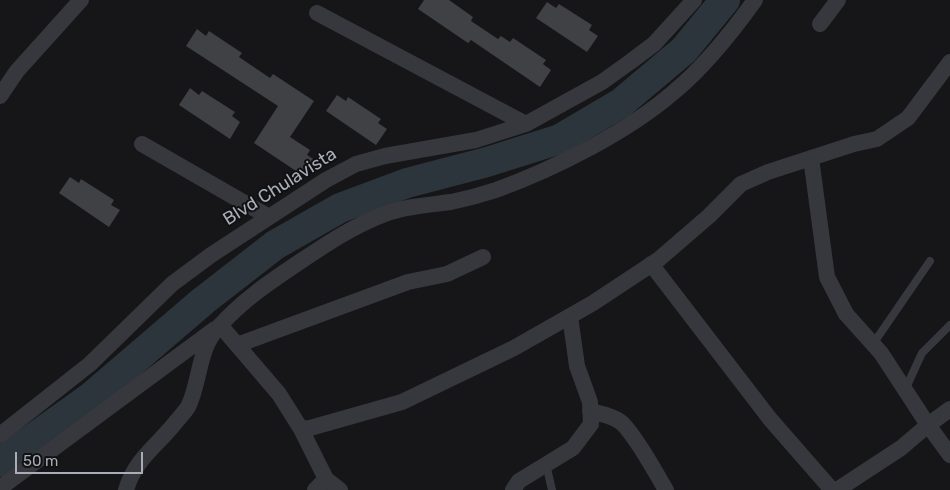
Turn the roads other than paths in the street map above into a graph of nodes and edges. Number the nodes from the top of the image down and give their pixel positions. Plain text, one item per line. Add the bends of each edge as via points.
1 (81, 0) edge
2 (755, 0) edge
3 (838, 0) edge
4 (692, 1) edge
5 (317, 13) dead end
6 (820, 24) dead end
7 (950, 62) edge
8 (0, 96) edge
9 (526, 124) junction
10 (142, 144) dead end
11 (811, 158) junction
12 (269, 217) junction
13 (482, 257) dead end
14 (930, 261) dead end
15 (651, 264) junction
16 (570, 316) junction
17 (220, 325) junction
18 (950, 325) edge
19 (872, 344) junction
20 (237, 345) junction
21 (905, 390) junction
22 (950, 409) edge
23 (590, 411) junction
24 (928, 425) junction
25 (302, 429) junction
26 (0, 435) edge
27 (950, 455) edge
28 (546, 464) junction
29 (320, 484) edge
30 (0, 488) edge
31 (126, 490) edge
32 (340, 490) edge
33 (513, 490) edge
34 (552, 490) edge
35 (666, 490) edge
36 (832, 490) edge
37 (836, 490) edge

1 - 8 street via 17,71
2 - 17 street via 682,85 634,122 578,153 498,189 452,202 386,214 346,232 240,304
3 - 6 street
4 - 9 street, Blvd Chulavista via 654,44 630,62 588,90
5 - 9 street
7 - 11 street via 908,118 877,139
9 - 12 street, Blvd Chulavista via 476,140 356,164
10 - 12 street
11 - 15 street via 741,184 709,216
11 - 19 street via 827,277 846,314
12 - 26 street, Blvd Chulavista via 172,284 90,364
13 - 20 street via 447,274 408,282
14 - 19 lane
15 - 16 street
15 - 36 street via 770,420
16 - 23 street via 577,366
16 - 25 street via 514,348 402,402
17 - 20 street
17 - 30 street
17 - 31 street via 200,365 187,409 140,460 132,471
18 - 21 lane via 922,353
19 - 21 street
20 - 25 street via 279,394
21 - 24 street
22 - 24 street
23 - 28 street via 591,424 573,448
23 - 35 street via 622,423
24 - 27 street
24 - 37 street via 901,448
25 - 29 street
28 - 33 street via 519,481
28 - 34 lane
29 - 32 street

